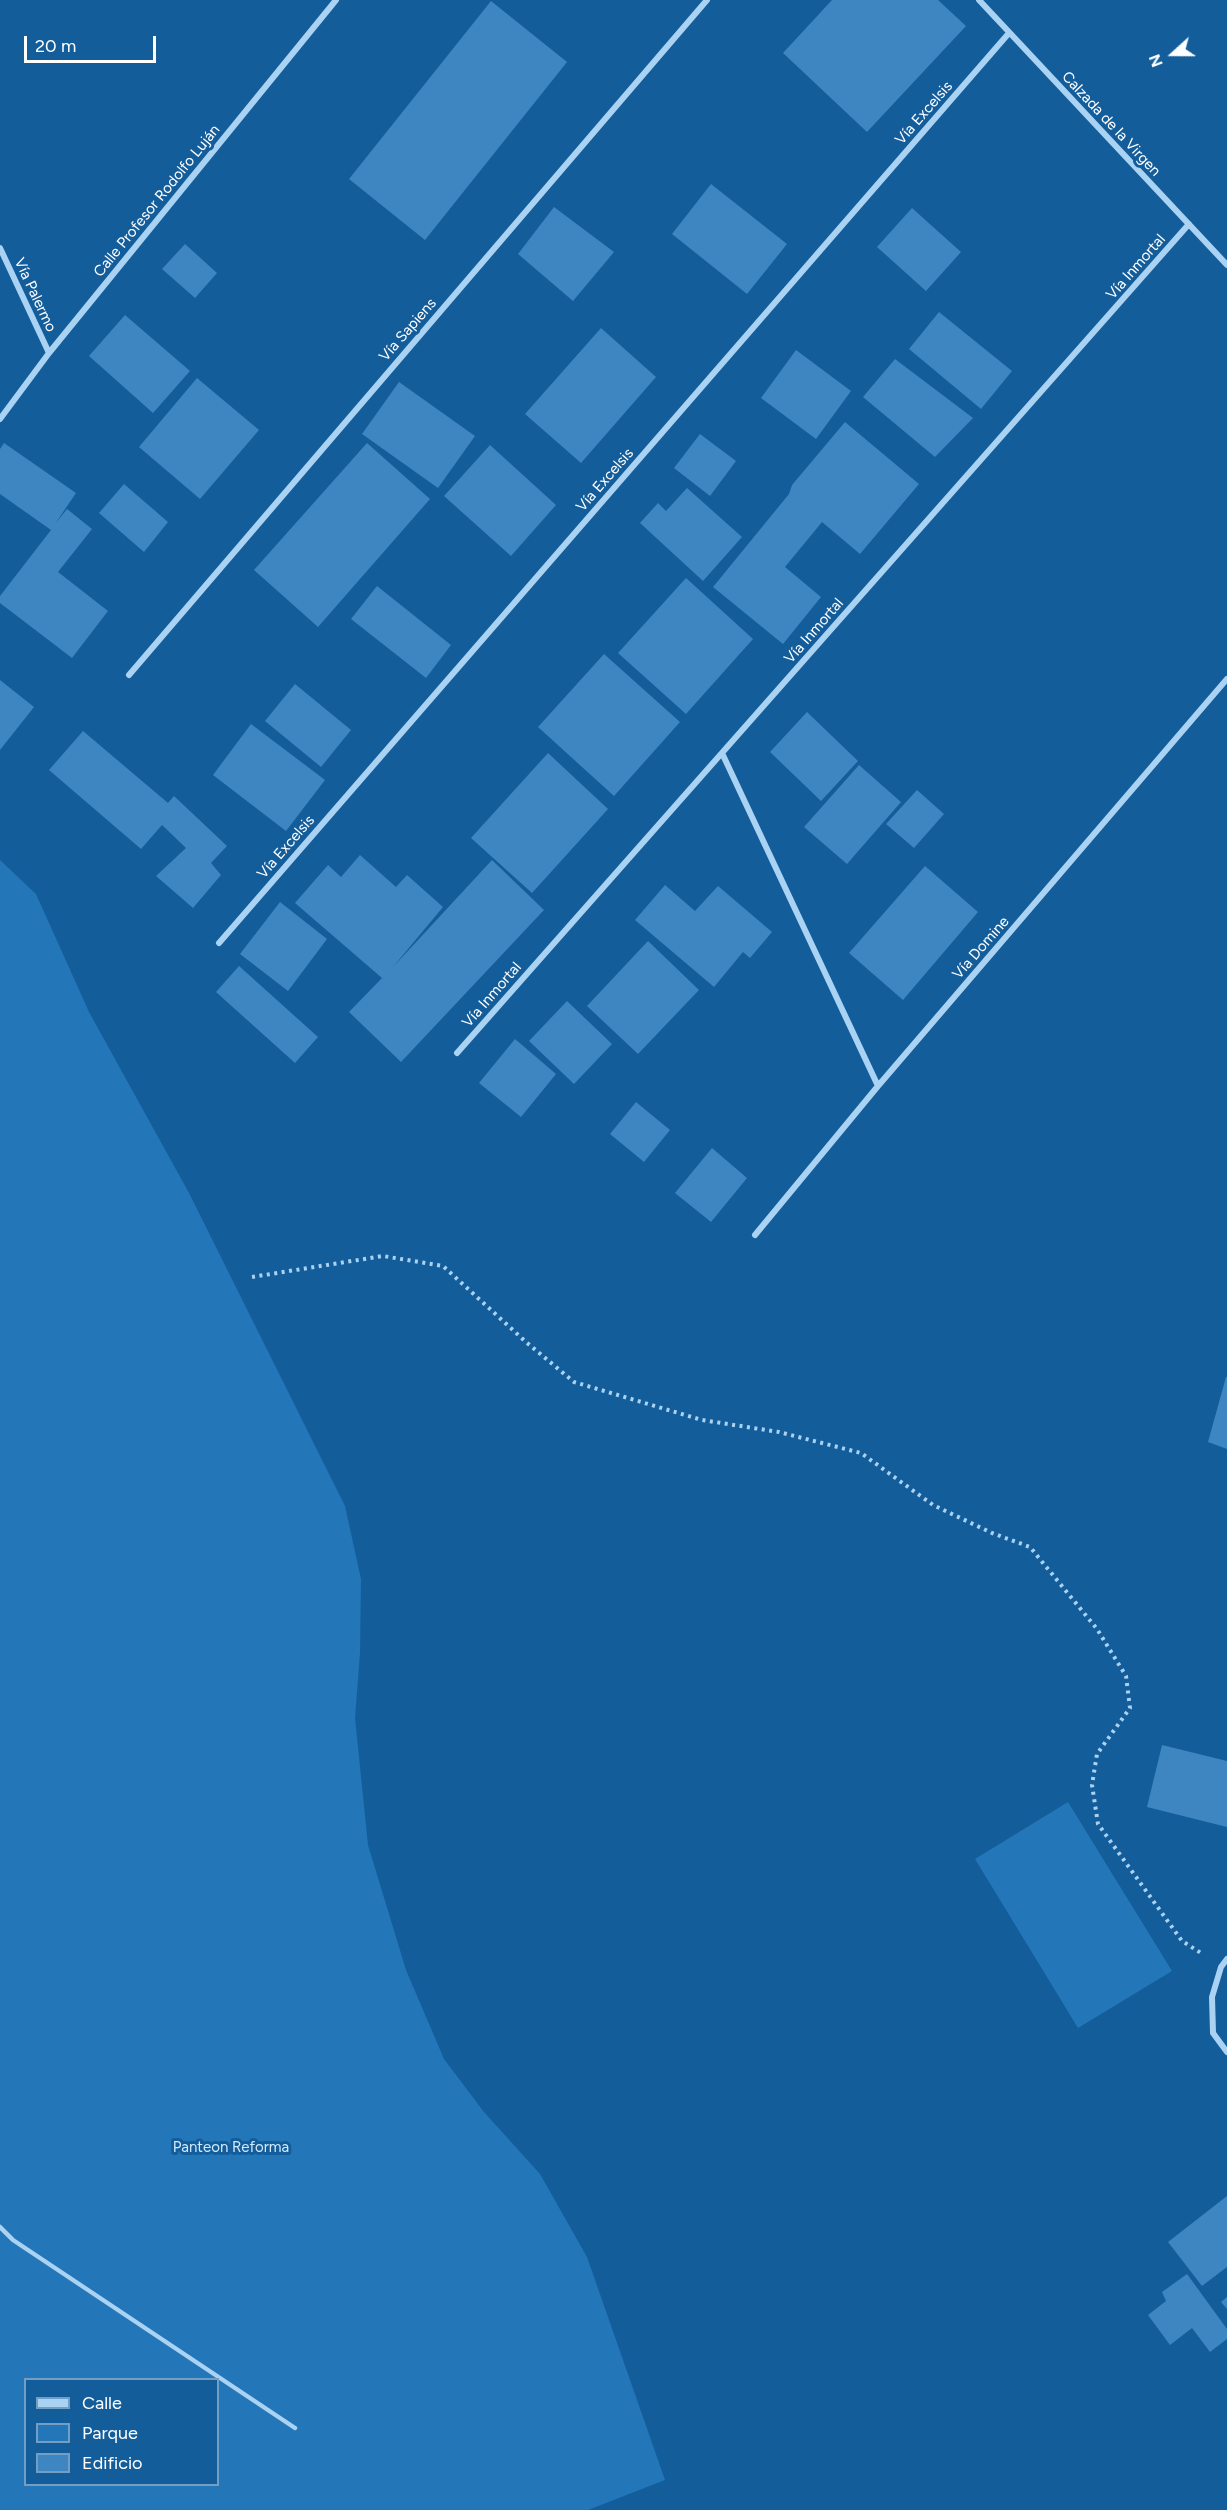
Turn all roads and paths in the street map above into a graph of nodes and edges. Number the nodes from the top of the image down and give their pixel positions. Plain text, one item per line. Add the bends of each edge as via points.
1 (336, 0) edge
2 (706, 0) edge
3 (979, 0) edge
4 (1009, 33) junction
5 (1189, 224) junction
6 (0, 248) edge
7 (1227, 265) edge
8 (49, 353) junction
9 (0, 418) edge
10 (129, 675) dead end
11 (1227, 679) edge
12 (722, 753) junction
13 (219, 943) dead end
14 (457, 1053) dead end
15 (878, 1086) junction
16 (755, 1235) dead end
17 (252, 1277) dead end
18 (1227, 1959) edge
19 (1221, 1967) junction
20 (1227, 2052) edge
21 (0, 2227) edge
22 (295, 2428) dead end

1 - 8 street, Calle Profesor Rodolfo Luján
2 - 10 street, Vía Sapiens
3 - 4 street, Calzada de la Virgen
4 - 5 street, Calzada de la Virgen
4 - 13 street, Vía Excelsis
5 - 7 street, Calzada de la Virgen
5 - 12 street, Vía Inmortal
6 - 8 street, Vía Palermo
8 - 9 street, Calle Profesor Rodolfo Luján
11 - 15 street, Vía Domine
12 - 14 street, Vía Inmortal
12 - 15 street
15 - 16 street, Vía Domine
17 - 19 path via 383,1256 443,1266 574,1382 702,1419 779,1432 861,1453 933,1505 1030,1547 1097,1629 1126,1676 1130,1708 1097,1754 1092,1785 1098,1824 1182,1941
18 - 19 street
19 - 20 street via 1212,1996 1213,2033
21 - 22 lane via 13,2240

